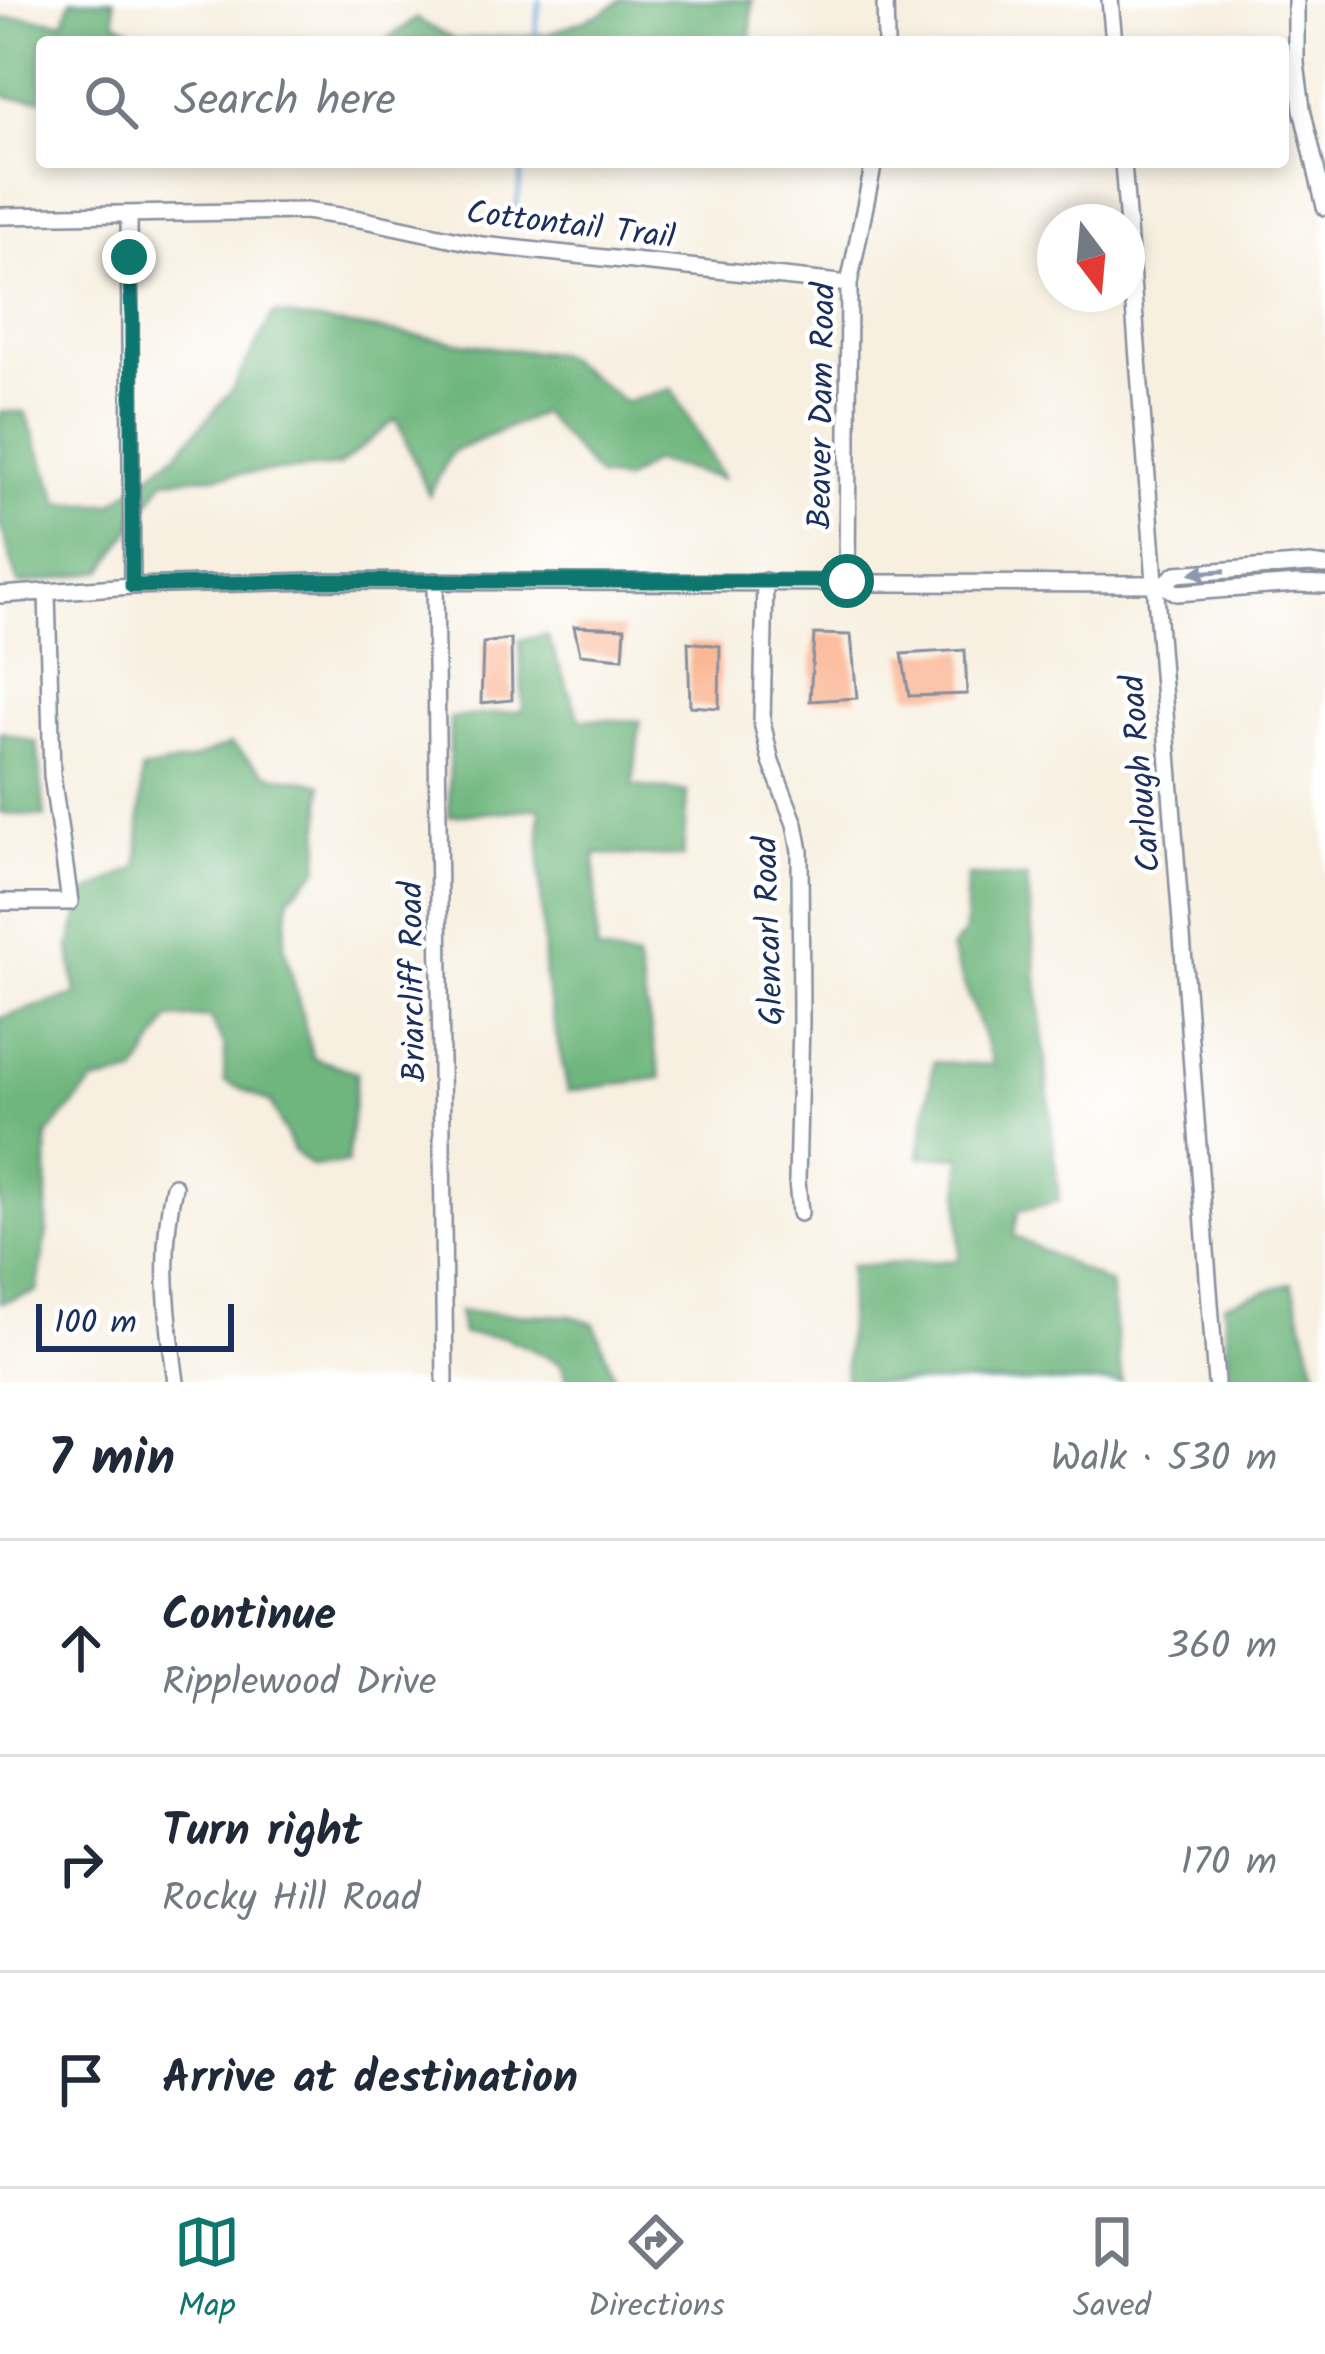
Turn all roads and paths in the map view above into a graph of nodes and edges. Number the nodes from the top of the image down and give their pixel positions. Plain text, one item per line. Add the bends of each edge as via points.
1 (885, 0) edge
2 (1110, 0) edge
3 (1296, 0) edge
4 (886, 36) edge
5 (1113, 36) edge
6 (873, 168) edge
7 (1123, 168) edge
8 (1325, 207) edge
9 (129, 215) junction
10 (0, 216) edge
11 (849, 284) junction
12 (1325, 566) edge
13 (436, 581) junction
14 (765, 581) junction
15 (847, 581) junction
16 (1158, 584) junction
17 (1325, 585) edge
18 (132, 586) junction
19 (47, 593) junction
20 (0, 595) edge
21 (0, 902) edge
22 (174, 1186) dead end
23 (800, 1213) dead end
24 (176, 1382) edge
25 (445, 1382) edge
26 (1216, 1382) edge

1 - 4 street
2 - 5 street
3 - 8 street via 1302,109
6 - 11 street, Beaver Dam Road
7 - 16 street, Carlough Road
9 - 10 street, Cottontail Trail
9 - 11 street, Cottontail Trail via 305,211 482,245
9 - 18 street
11 - 15 street, Beaver Dam Road
12 -> 16 street via 1176,574
13 - 14 street
13 - 18 street
13 - 25 street, Briarcliff Road
14 - 15 street
14 - 23 street, Glencarl Road via 762,722 800,851
15 - 16 street
16 - 17 street via 1177,593
16 - 26 street, Carlough Road
18 - 19 street
19 - 20 street
19 - 21 street via 52,775 70,902
22 - 24 street via 164,1266

